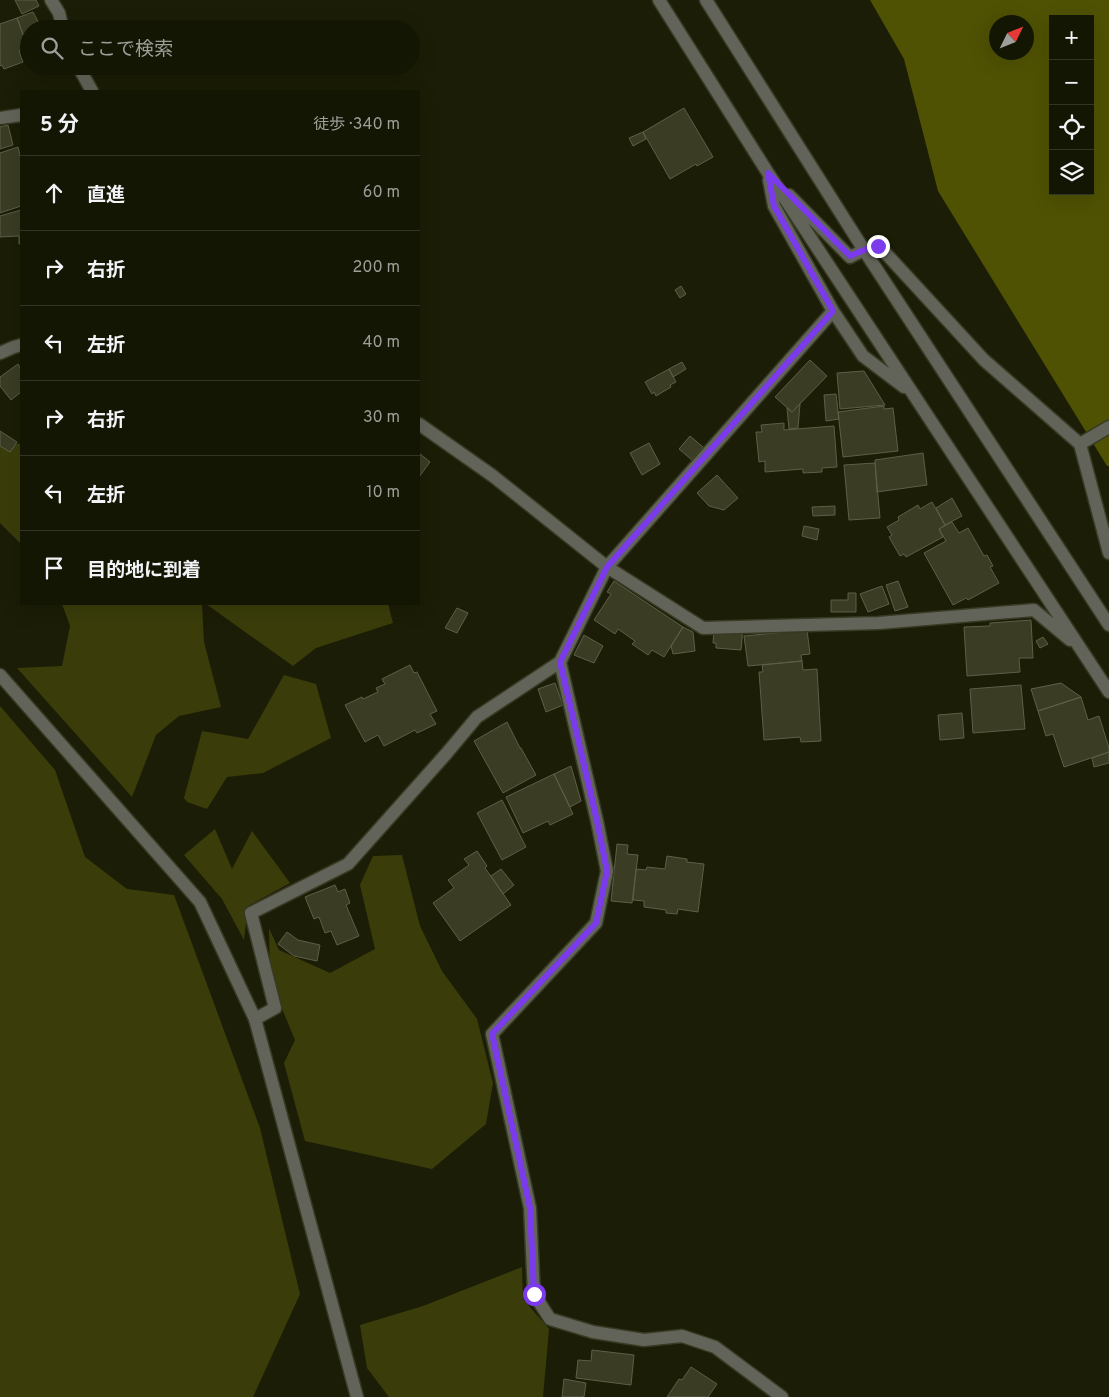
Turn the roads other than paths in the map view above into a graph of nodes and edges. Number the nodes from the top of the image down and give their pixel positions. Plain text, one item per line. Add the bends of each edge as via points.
1 (51, 0) edge
2 (659, 0) edge
3 (706, 0) edge
4 (61, 20) edge
5 (83, 75) edge
6 (91, 90) edge
7 (20, 115) edge
8 (0, 118) edge
9 (768, 173) junction
10 (864, 250) junction
11 (833, 311) junction
12 (20, 345) edge
13 (0, 353) edge
14 (912, 393) junction
15 (420, 425) edge
16 (1109, 427) edge
17 (1080, 444) junction
18 (1109, 553) edge
19 (607, 567) junction
20 (1109, 624) edge
21 (1080, 648) junction
22 (560, 662) junction
23 (0, 675) edge
24 (1109, 692) edge
25 (255, 1018) junction
26 (357, 1397) edge
27 (782, 1397) edge

1 - 4 street
2 - 9 street
3 - 10 street
5 - 6 street
7 - 8 street
9 - 10 street via 850,256
9 - 11 street via 774,206
9 - 14 street
10 - 17 street via 878,246 984,360
10 - 20 street
11 - 14 street via 863,356
11 - 19 street
12 - 13 street
14 - 21 street
15 - 19 street via 493,476
16 - 17 street
17 - 18 street
19 - 21 street via 703,628 879,623 1034,610
19 - 22 street
21 - 24 street
22 - 25 street via 477,717 348,864 251,912 275,1008
22 - 27 street via 607,871 596,923 492,1034 530,1208 534,1294 550,1319 593,1332 644,1340 682,1336 715,1347
23 - 25 street via 200,902
25 - 26 street

